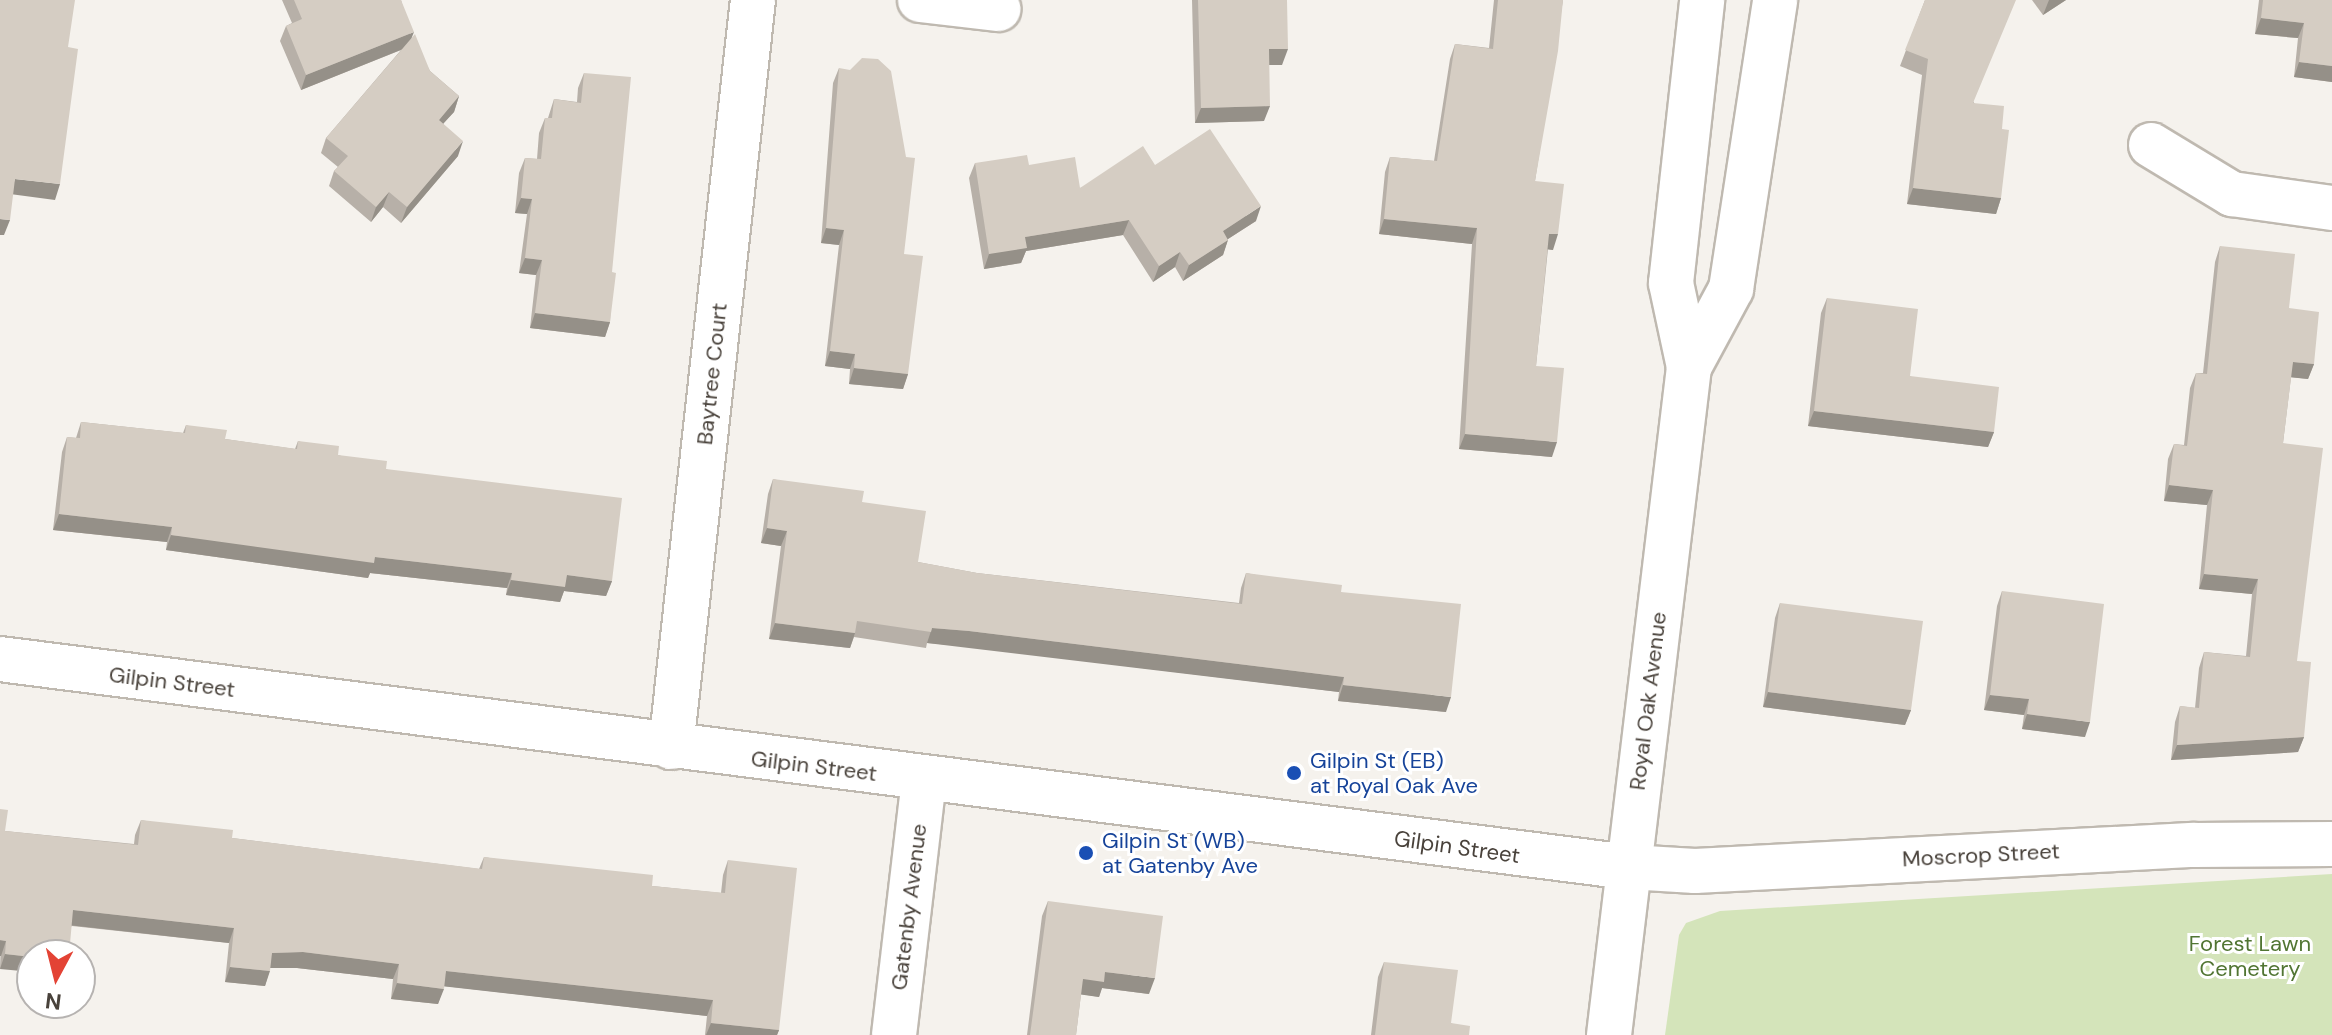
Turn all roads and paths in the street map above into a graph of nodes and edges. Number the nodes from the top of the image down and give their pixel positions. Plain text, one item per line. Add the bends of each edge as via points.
1 (753, 0) edge
2 (920, 0) edge
3 (1702, 0) edge
4 (1775, 0) edge
5 (998, 9) dead end
6 (2151, 145) dead end
7 (2332, 208) edge
8 (1689, 367) junction
9 (0, 659) edge
10 (671, 747) junction
11 (924, 780) junction
12 (2332, 844) edge
13 (1629, 867) junction
14 (894, 1035) edge
15 (1609, 1035) edge

1 - 10 street, Baytree Court
2 - 5 street
3 - 8 street, Royal Oak Avenue via 1671,283
4 - 8 street, Royal Oak Avenue via 1731,289
6 - 7 street via 2232,194
8 - 13 street, Royal Oak Avenue
9 - 10 street, Gilpin Street
10 - 11 street, Gilpin Street
11 - 13 street, Gilpin Street
11 - 14 street, Gatenby Avenue
12 - 13 street, Moscrop Street via 2178,846 1695,871
13 - 15 street, Royal Oak Avenue

